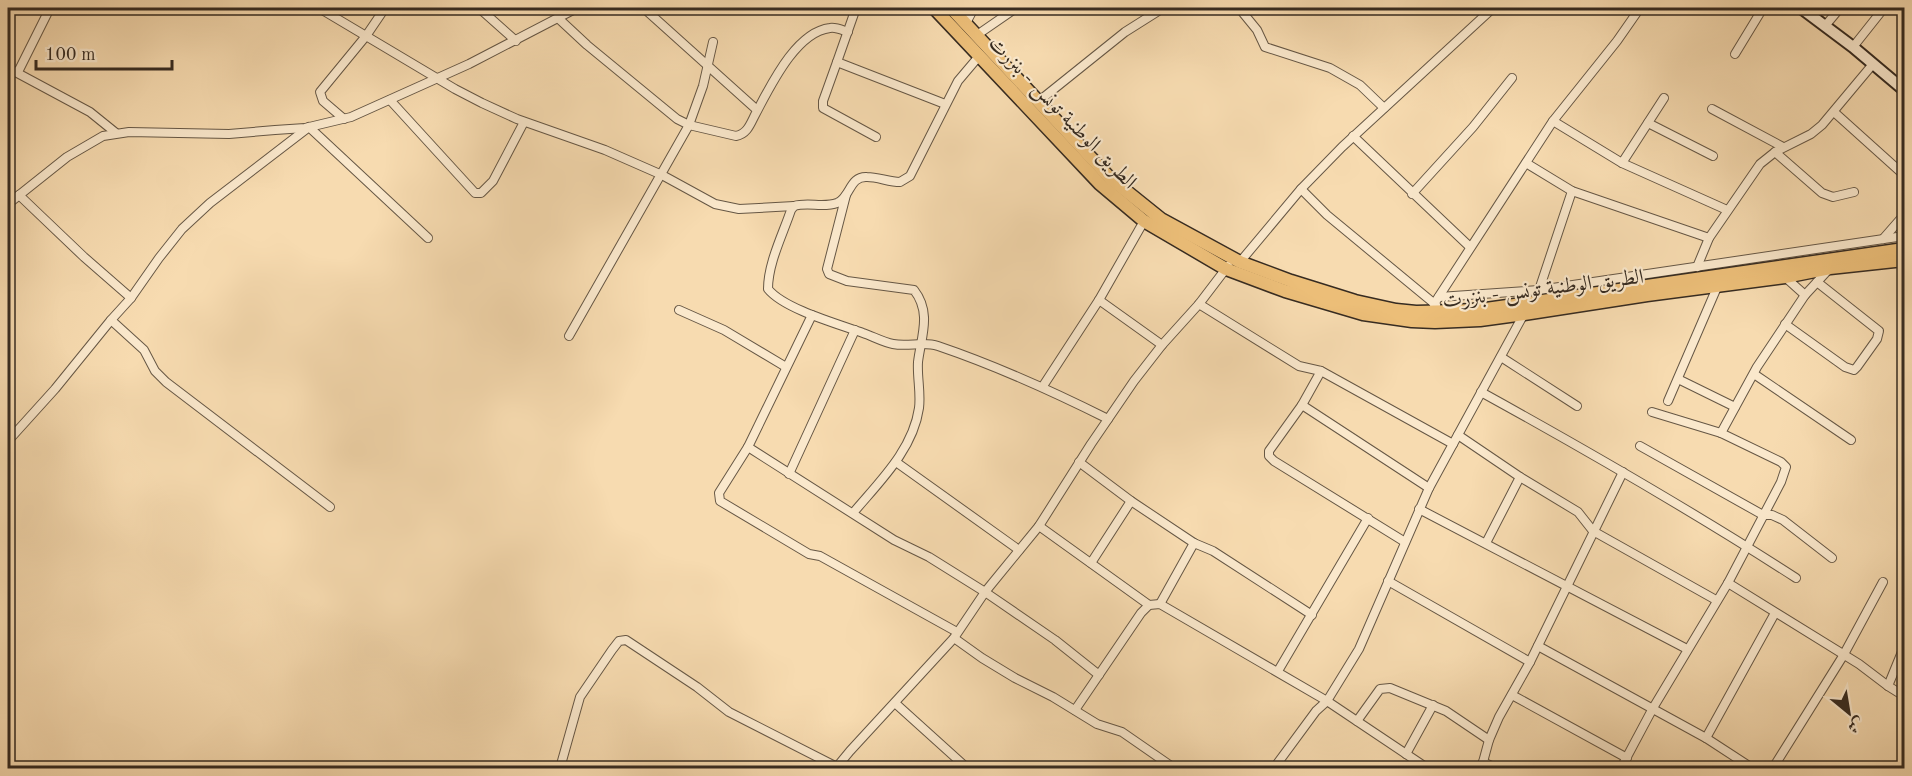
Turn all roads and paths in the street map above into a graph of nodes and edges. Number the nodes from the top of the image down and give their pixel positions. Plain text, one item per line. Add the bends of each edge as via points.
1 (50, 8) edge
2 (319, 8) edge
3 (385, 8) edge
4 (479, 8) edge
5 (577, 8) edge
6 (856, 8) edge
7 (934, 8) edge
8 (951, 8) edge
9 (974, 8) edge
10 (1016, 8) edge
11 (1163, 8) edge
12 (1239, 8) edge
13 (1493, 8) edge
14 (1640, 8) edge
15 (1763, 8) edge
16 (1801, 8) edge
17 (1840, 8) edge
18 (1884, 8) edge
19 (648, 12) dead end
20 (558, 18) junction
21 (966, 23) junction
22 (1826, 26) junction
23 (848, 32) junction
24 (977, 35) junction
25 (366, 36) junction
26 (516, 40) junction
27 (713, 42) dead end
28 (1853, 47) junction
29 (1735, 54) dead end
30 (980, 55) junction
31 (837, 62) junction
32 (1873, 64) junction
33 (707, 65) junction
34 (8, 68) edge
35 (18, 72) junction
36 (438, 78) junction
37 (1512, 78) dead end
38 (1905, 90) edge
39 (1664, 98) dead end
40 (390, 100) junction
41 (1039, 101) junction
42 (945, 104) junction
43 (1384, 108) junction
44 (757, 110) junction
45 (1712, 110) dead end
46 (1834, 112) junction
47 (344, 119) junction
48 (1553, 121) junction
49 (524, 122) junction
50 (1648, 123) junction
51 (689, 125) junction
52 (309, 127) junction
53 (116, 133) junction
54 (1353, 136) junction
55 (876, 137) dead end
56 (1783, 147) junction
57 (1775, 152) junction
58 (1713, 156) dead end
59 (1526, 163) junction
60 (1622, 163) junction
61 (662, 175) junction
62 (1905, 175) edge
63 (1300, 189) junction
64 (1572, 191) junction
65 (1854, 192) dead end
66 (847, 194) junction
67 (1412, 194) junction
68 (19, 195) junction
69 (8, 204) edge
70 (794, 206) junction
71 (1727, 210) junction
72 (1905, 215) edge
73 (1144, 221) junction
74 (1905, 236) edge
75 (428, 238) dead end
76 (1709, 238) junction
77 (1883, 239) junction
78 (1470, 247) junction
79 (1905, 249) edge
80 (1237, 260) junction
81 (1905, 260) edge
82 (1697, 265) junction
83 (1830, 268) junction
84 (1226, 269) junction
85 (1755, 276) junction
86 (1785, 277) junction
87 (1692, 279) junction
88 (1817, 282) junction
89 (1718, 285) junction
90 (1539, 290) junction
91 (1805, 295) junction
92 (131, 298) junction
93 (1099, 300) junction
94 (1199, 304) junction
95 (1439, 304) junction
96 (1527, 309) junction
97 (679, 310) dead end
98 (812, 315) junction
99 (111, 320) junction
100 (1785, 324) junction
101 (855, 330) junction
102 (569, 336) dead end
103 (922, 343) junction
104 (1162, 345) junction
105 (1501, 357) junction
106 (786, 367) junction
107 (1321, 372) junction
108 (1754, 374) junction
109 (1678, 380) junction
110 (1043, 386) junction
111 (1481, 392) junction
112 (1668, 401) dead end
113 (1302, 405) junction
114 (1577, 406) dead end
115 (1735, 407) junction
116 (1652, 412) dead end
117 (1108, 419) junction
118 (1721, 433) junction
119 (1458, 435) junction
120 (1851, 440) dead end
121 (8, 441) edge
122 (1453, 444) junction
123 (1640, 446) dead end
124 (748, 447) junction
125 (896, 462) junction
126 (1079, 462) junction
127 (1623, 472) junction
128 (789, 474) junction
129 (1520, 477) junction
130 (1430, 488) junction
131 (1131, 501) junction
132 (330, 507) dead end
133 (1419, 509) junction
134 (853, 513) junction
135 (1763, 515) junction
136 (1368, 518) junction
137 (1039, 526) junction
138 (1593, 531) junction
139 (1405, 542) junction
140 (1194, 543) junction
141 (1486, 543) junction
142 (1747, 546) junction
143 (1019, 550) junction
144 (1832, 558) dead end
145 (1091, 563) junction
146 (1796, 578) dead end
147 (1388, 581) junction
148 (1883, 582) dead end
149 (1728, 583) junction
150 (1566, 586) junction
151 (985, 592) junction
152 (1716, 600) junction
153 (1160, 604) junction
154 (1149, 605) junction
155 (1775, 613) junction
156 (1312, 615) junction
157 (956, 635) junction
158 (1538, 646) junction
159 (1905, 647) edge
160 (1687, 649) junction
161 (1843, 656) junction
162 (1530, 662) junction
163 (1278, 671) junction
164 (1099, 675) junction
165 (1888, 686) junction
166 (1512, 695) junction
167 (1905, 696) edge
168 (1327, 701) junction
169 (895, 703) junction
170 (1433, 705) junction
171 (1653, 708) junction
172 (1075, 710) junction
173 (1358, 721) junction
174 (1706, 738) junction
175 (1489, 740) junction
176 (1406, 754) junction
177 (1627, 758) junction
178 (1481, 765) edge
179 (560, 768) edge
180 (837, 768) edge
181 (967, 768) edge
182 (1174, 768) edge
183 (1274, 768) edge
184 (1427, 768) edge
185 (1496, 768) edge
186 (1621, 768) edge
187 (1752, 768) edge
188 (1773, 768) edge

1 - 35 street
2 - 25 street
3 - 25 street
4 - 26 street
5 - 20 street
6 - 23 street
7 - 30 main road, الطريق الوطنية تونس - بنزرت
8 - 21 main road, الطريق الوطنية تونس - بنزرت
9 - 21 street
10 - 24 street
11 - 41 street via 1125,32
12 - 43 street via 1265,47 1330,68 1364,88
13 - 43 street
14 - 48 street
15 - 29 street
16 - 22 street
17 - 22 street
18 - 28 street
19 - 33 street
20 - 26 street
20 - 51 street
21 - 24 main road, الطريق الوطنية تونس - بنزرت
22 - 28 street
23 - 31 street
23 - 44 street via 832,27 810,34
24 - 41 main road, الطريق الوطنية تونس - بنزرت
25 - 36 street
25 - 47 street via 320,92 322,101
26 - 36 street
27 - 33 street
28 - 32 street
30 - 42 street
30 - 73 main road, الطريق الوطنية تونس - بنزرت via 1100,183
31 - 42 street
31 - 55 street via 824,108
32 - 38 street
32 - 46 street
33 - 44 street
33 - 51 street via 704,86
34 - 35 street
35 - 53 street via 90,112
36 - 40 street
36 - 49 street
37 - 67 street
39 - 50 street
40 - 47 street
40 - 49 street via 475,193 481,193 493,181
41 - 80 main road, الطريق الوطنية تونس - بنزرت via 1134,199 1161,219
42 - 66 street via 910,176 900,182 858,178
43 - 54 street
44 - 51 street via 747,131 739,136
45 - 56 street
46 - 56 street via 1811,134
46 - 62 street
47 - 52 street
48 - 59 street
48 - 60 street
49 - 61 street
50 - 58 street
50 - 60 street
51 - 61 street
52 - 53 street via 228,134
52 - 75 street
52 - 92 street via 182,229
53 - 68 street via 103,136 67,157
54 - 63 street
54 - 67 street
56 - 57 street
57 - 65 street via 1827,196
57 - 71 street via 1760,164
59 - 64 street
59 - 78 street
60 - 71 street
61 - 70 street via 725,207
61 - 102 street
63 - 80 street
63 - 95 street
64 - 76 street
64 - 90 street
66 - 70 street via 838,202
66 - 103 street via 828,274 847,281 914,290 924,315
67 - 78 street
68 - 69 street
68 - 92 street
70 - 98 street via 768,289 779,299
71 - 76 street
72 - 77 street
73 - 84 main road, الطريق الوطنية تونس - بنزرت
73 - 93 street
74 - 77 street
76 - 82 street
77 - 82 street
78 - 95 street
79 - 85 main road, الطريق الوطنية تونس - بنزرت
80 - 84 street
80 - 95 main road, الطريق الوطنية تونس - بنزرت via 1369,304 1416,312
81 - 83 main road, الطريق الوطنية تونس - بنزرت
82 - 87 street
82 - 90 street
83 - 86 main road, الطريق الوطنية تونس - بنزرت
83 - 88 street
84 - 94 street
84 - 96 main road, الطريق الوطنية تونس - بنزرت via 1329,305 1387,318 1480,320
85 - 86 main road, الطريق الوطنية تونس - بنزرت
85 - 87 main road, الطريق الوطنية تونس - بنزرت
85 - 89 main road, الطريق الوطنية تونس - بنزرت
86 - 91 street
87 - 96 main road, الطريق الوطنية تونس - بنزرت
88 - 91 street
88 - 100 street via 1878,331 1877,339 1854,370
89 - 96 main road, الطريق الوطنية تونس - بنزرت
89 - 109 street
90 - 95 street
91 - 100 street
92 - 99 street
93 - 104 street
93 - 110 street
94 - 104 street
94 - 107 street via 1299,366
95 - 96 main road, الطريق الوطنية تونس - بنزرت
96 - 105 street
97 - 106 street via 724,330
98 - 101 street
98 - 106 street
99 - 121 street
99 - 132 street via 144,350 166,382
100 - 108 street
101 - 103 street via 893,344
101 - 128 street
103 - 110 street via 989,363
103 - 125 street via 916,421
104 - 117 street
105 - 111 street
105 - 114 street
106 - 124 street
107 - 113 street
107 - 122 street
108 - 115 street
108 - 120 street
109 - 112 street
109 - 115 street
110 - 117 street
111 - 119 street
111 - 127 street
113 - 130 street
113 - 136 street via 1269,456
115 - 118 street
116 - 118 street
117 - 126 street
118 - 135 street via 1786,467
119 - 122 street
119 - 129 street
122 - 130 street
123 - 135 street
124 - 128 street
124 - 157 street via 718,493 720,501
125 - 134 street
125 - 143 street
126 - 131 street
126 - 137 street
127 - 138 street
127 - 142 street
128 - 134 street
129 - 138 street via 1578,512
129 - 141 street
130 - 133 street
131 - 140 street
131 - 145 street
133 - 139 street
133 - 141 street
134 - 151 street
135 - 142 street
135 - 144 street via 1783,520
136 - 139 street
136 - 156 street
137 - 143 street
137 - 145 street
138 - 150 street
138 - 152 street
139 - 147 street
140 - 153 street
140 - 156 street
141 - 150 street
142 - 146 street
142 - 149 street
143 - 151 street
145 - 154 street
147 - 162 street
147 - 168 street via 1359,649
148 - 161 street
149 - 152 street
149 - 155 street
150 - 158 street
150 - 160 street
151 - 157 street
151 - 164 street
152 - 160 street
153 - 154 street
153 - 163 street
154 - 164 street
155 - 161 street
155 - 174 street
156 - 163 street
157 - 169 street
157 - 172 street via 982,658
158 - 162 street
158 - 171 street
159 - 165 street
160 - 171 street
161 - 165 street
161 - 188 street
162 - 166 street
163 - 168 street
164 - 172 street
165 - 167 street
166 - 175 street
166 - 177 street
168 - 173 street
168 - 183 street
169 - 180 street
169 - 181 street
170 - 173 street via 1384,687 1374,694
170 - 175 street
170 - 176 street
171 - 174 street
171 - 177 street
172 - 182 street via 1097,724 1122,732
173 - 176 street
174 - 187 street
175 - 178 street
176 - 184 street
177 - 186 street
178 - 185 street
179 - 180 street via 580,697 612,650 626,640 729,712

